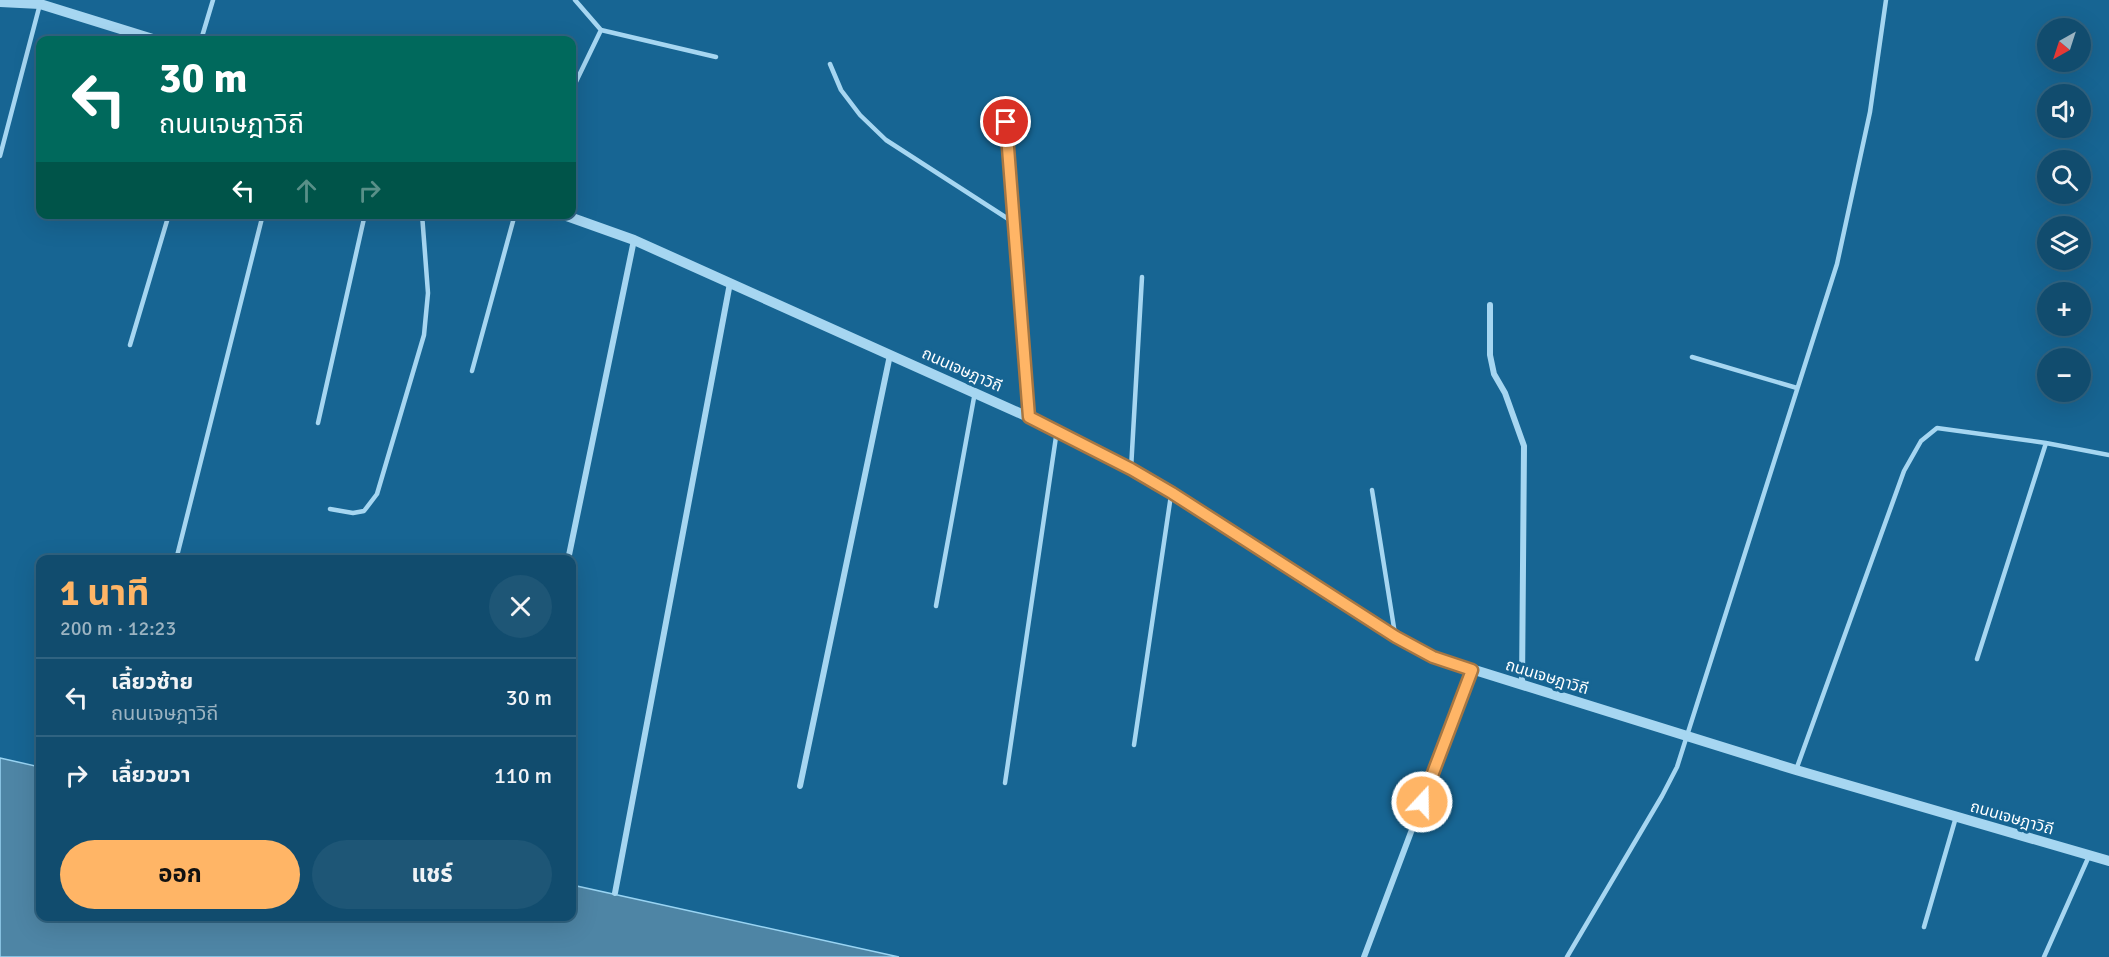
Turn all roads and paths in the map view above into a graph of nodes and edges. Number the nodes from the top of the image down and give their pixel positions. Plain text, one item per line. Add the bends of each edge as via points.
1 (213, 0) edge
2 (574, 0) edge
3 (1886, 0) edge
4 (0, 2) edge
5 (40, 4) junction
6 (600, 30) junction
7 (143, 36) edge
8 (202, 36) edge
9 (716, 57) dead end
10 (830, 64) dead end
11 (576, 81) edge
12 (1004, 102) dead end
13 (0, 156) edge
14 (168, 219) edge
15 (262, 219) edge
16 (364, 219) edge
17 (422, 219) edge
18 (514, 219) edge
19 (575, 219) edge
20 (1013, 222) junction
21 (633, 240) junction
22 (1142, 277) dead end
23 (730, 282) junction
24 (1490, 305) dead end
25 (130, 345) dead end
26 (890, 354) junction
27 (1692, 357) dead end
28 (472, 371) dead end
29 (1797, 388) junction
30 (975, 393) junction
31 (1029, 417) junction
32 (318, 423) dead end
33 (1056, 430) junction
34 (2046, 443) junction
35 (2109, 455) edge
36 (1131, 469) junction
37 (1372, 490) dead end
38 (1172, 493) junction
39 (330, 509) dead end
40 (177, 555) edge
41 (569, 555) edge
42 (936, 606) dead end
43 (1396, 637) junction
44 (1977, 659) dead end
45 (1472, 670) junction
46 (1522, 685) junction
47 (1687, 735) junction
48 (1134, 745) dead end
49 (1796, 771) junction
50 (1005, 783) dead end
51 (800, 786) dead end
52 (1956, 817) junction
53 (2089, 856) junction
54 (2109, 861) edge
55 (615, 893) dead end
56 (1924, 927) dead end
57 (1364, 957) edge
58 (1567, 957) edge
59 (2044, 957) edge

1 - 8 lane
2 - 6 lane
3 - 29 lane via 1870,112 1837,264
4 - 5 street
5 - 7 street
5 - 13 lane
6 - 9 lane
6 - 11 lane
10 - 20 lane via 841,90 886,140
12 - 20 lane
14 - 25 lane
15 - 40 lane
16 - 32 lane
17 - 39 lane via 428,293 424,335 377,494 364,511
18 - 28 lane
19 - 21 street, ถนนเจษฎาวิถี
20 - 31 lane
21 - 23 street, ถนนเจษฎาวิถี
21 - 41 street
22 - 36 lane
23 - 26 street, ถนนเจษฎาวิถี
23 - 55 street
24 - 46 street via 1494,374 1524,446
26 - 30 street, ถนนเจษฎาวิถี
26 - 51 street
27 - 29 lane
29 - 47 lane
30 - 31 street, ถนนเจษฎาวิถี
30 - 42 lane
31 - 33 street, ถนนเจษฎาวิถี
33 - 36 street, ถนนเจษฎาวิถี
33 - 50 lane
34 - 35 lane
34 - 44 lane
34 - 49 lane via 1938,428 1922,441 1904,471
36 - 38 street, ถนนเจษฎาวิถี
37 - 43 lane
38 - 43 street, ถนนเจษฎาวิถี
38 - 48 lane
43 - 45 street, ถนนเจษฎาวิถี via 1433,657
45 - 46 street, ถนนเจษฎาวิถี
45 - 57 street
46 - 47 street, ถนนเจษฎาวิถี
47 - 49 street, ถนนเจษฎาวิถี
47 - 58 lane via 1662,796
49 - 52 street, ถนนเจษฎาวิถี
52 - 53 street, ถนนเจษฎาวิถี
52 - 56 lane
53 - 54 street, ถนนเจษฎาวิถี
53 - 59 lane

